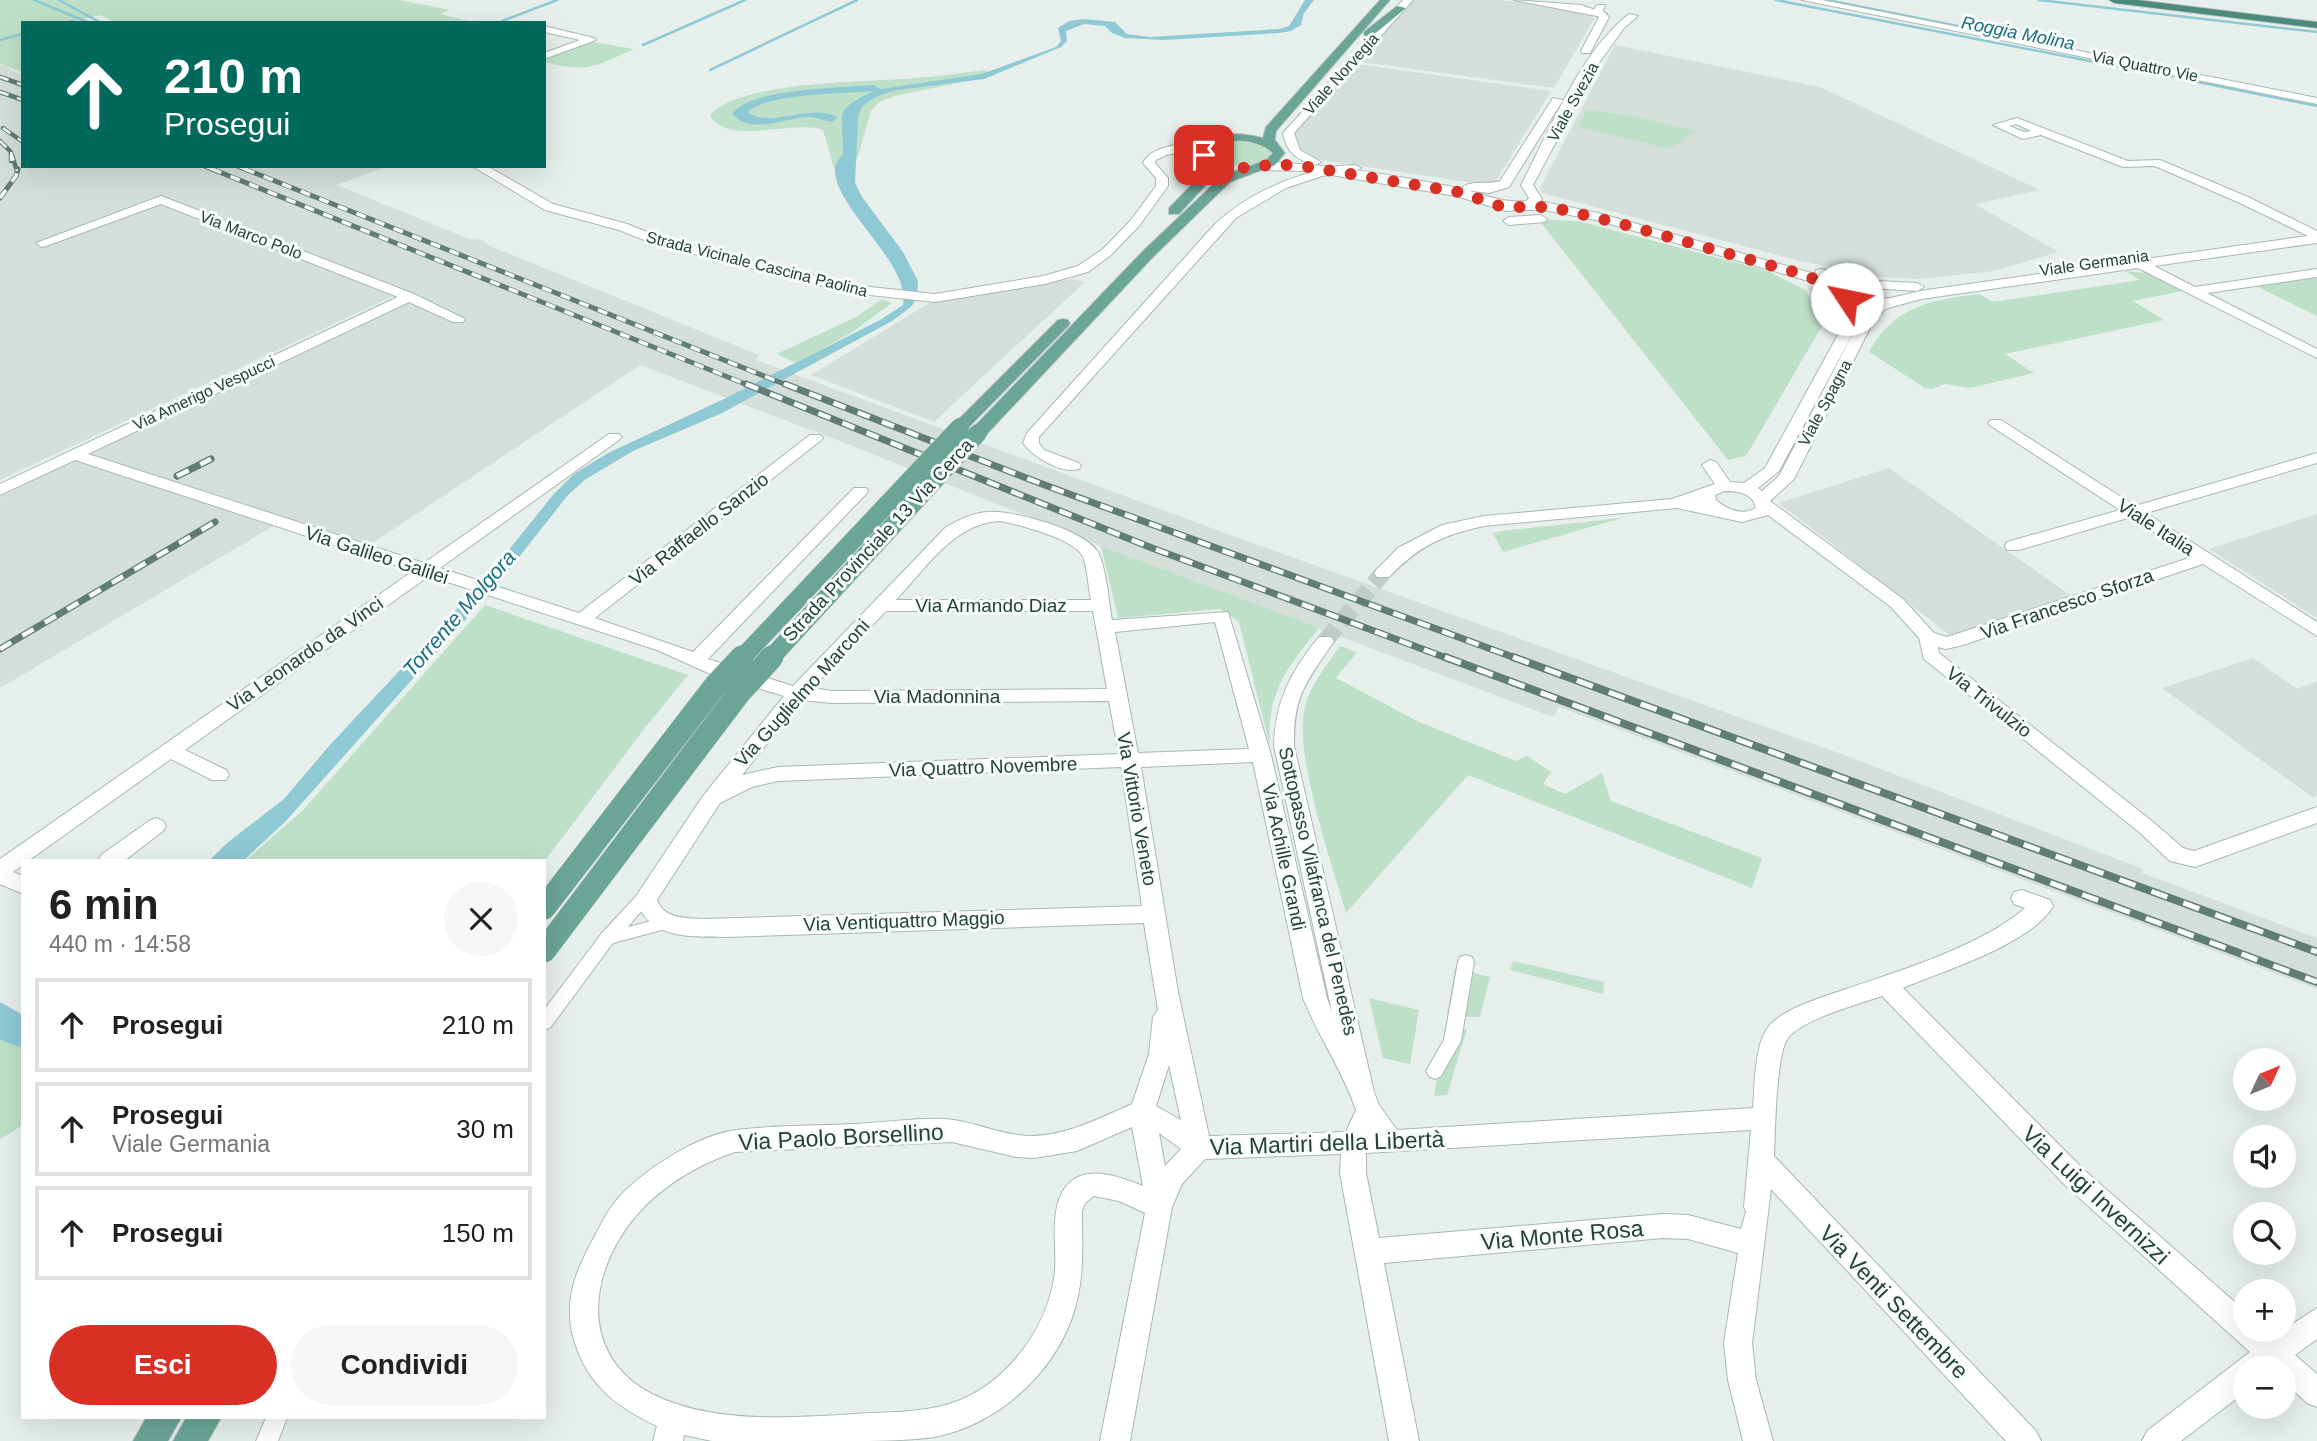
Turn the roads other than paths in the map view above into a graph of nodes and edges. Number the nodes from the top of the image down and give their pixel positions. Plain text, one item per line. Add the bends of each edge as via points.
1 (1385, 0) edge
2 (1518, 0) edge
3 (1807, 0) edge
4 (2149, 0) edge
5 (2110, 1) edge
6 (1404, 4) edge
7 (1607, 8) junction
8 (2317, 23) edge
9 (546, 29) edge
10 (546, 55) edge
11 (1332, 58) junction
12 (2317, 101) edge
13 (2042, 131) dead end
14 (1235, 138) junction
15 (1276, 149) junction
16 (1209, 152) junction
17 (1315, 162) junction
18 (1258, 167) junction
19 (481, 168) edge
20 (1330, 170) junction
21 (1359, 172) junction
22 (1310, 177) junction
23 (1291, 184) junction
24 (1496, 188) junction
25 (1532, 194) junction
26 (1487, 200) junction
27 (1525, 207) junction
28 (1541, 219) dead end
29 (1509, 221) dead end
30 (2315, 235) edge
31 (42, 243) dead end
32 (2134, 261) junction
33 (2317, 272) edge
34 (1857, 281) junction
35 (1876, 285) junction
36 (2194, 291) junction
37 (1842, 296) junction
38 (409, 297) junction
39 (1887, 304) junction
40 (458, 318) dead end
41 (2317, 354) edge
42 (1996, 424) dead end
43 (969, 430) junction
44 (614, 437) dead end
45 (816, 438) dead end
46 (74, 455) junction
47 (2317, 458) edge
48 (1710, 465) dead end
49 (1073, 466) dead end
50 (1718, 487) junction
51 (1746, 489) junction
52 (0, 490) edge
53 (860, 491) dead end
54 (1764, 502) junction
55 (1677, 503) junction
56 (2133, 511) junction
57 (1723, 513) junction
58 (1751, 517) junction
59 (1799, 531) junction
60 (2013, 546) dead end
61 (2205, 558) junction
62 (423, 570) junction
63 (1383, 573) tunnel mouth
64 (882, 605) junction
65 (1100, 606) junction
66 (582, 619) junction
67 (1103, 627) junction
68 (2317, 630) edge
69 (1325, 640) tunnel mouth
70 (1929, 646) junction
71 (697, 659) junction
72 (759, 683) joint
73 (797, 693) junction
74 (1117, 695) junction
75 (169, 750) junction
76 (1261, 755) junction
77 (1130, 762) junction
78 (219, 775) dead end
79 (710, 801) junction
80 (2317, 815) edge
81 (156, 826) dead end
82 (112, 859) edge
83 (0, 872) edge
84 (21, 885) edge
85 (2022, 898) dead end
86 (546, 905) edge
87 (656, 912) junction
88 (1155, 914) junction
89 (608, 939) junction
90 (546, 948) edge
91 (1466, 962) dead end
92 (1886, 985) junction
93 (1166, 992) junction
94 (546, 1020) edge
95 (1435, 1071) dead end
96 (1365, 1101) junction
97 (1142, 1111) junction
98 (1765, 1118) junction
99 (1354, 1142) junction
100 (1391, 1142) junction
101 (1199, 1148) junction
102 (1763, 1162) junction
103 (1159, 1207) junction
104 (1755, 1224) junction
105 (1368, 1252) junction
106 (2317, 1322) edge
107 (2257, 1356) edge
108 (2269, 1356) edge
109 (2296, 1381) edge
110 (2233, 1383) edge
111 (2317, 1393) edge
112 (164, 1419) edge
113 (204, 1419) edge
114 (278, 1419) edge
115 (671, 1431) edge
116 (149, 1441) edge
117 (189, 1441) edge
118 (267, 1441) edge
119 (1115, 1441) edge
120 (1404, 1441) edge
121 (1758, 1441) edge
122 (2026, 1441) edge
123 (2157, 1441) edge

1 - 11 main road
2 - 7 street
3 - 12 street, Via Quattro Vie
4 - 8 highway
5 - 8 highway
6 - 11 main road
6 - 17 street, Viale Norvegia via 1288,133 1295,153
7 - 24 street, Viale Svezia via 1551,113 1509,179
7 - 25 street, Viale Svezia via 1620,18 1630,10 1592,67 1527,185
9 - 10 street via 591,40
11 - 14 main road via 1261,123
11 - 15 main road via 1270,130 1268,139
13 - 30 street, Viale Germania via 2130,166 2156,162
14 - 15 main road via 1257,140
14 - 16 main road
15 - 17 street
15 - 18 main road, Strada Provinciale 13 Via Cerca via 1277,159
16 - 18 main road via 1227,167
16 - 19 street, Strada Vicinale Cascina Paolina via 1163,152 1151,158 1149,163 1163,178 1161,189 1128,232 1083,269 1045,281 935,298 852,289 658,241 549,207
16 - 43 main road, Strada Provinciale 13 Via Cerca via 1211,173
17 - 21 street
18 - 20 street via 1281,164
18 - 23 street via 1292,172 1296,179
18 - 43 main road, Strada Provinciale 13 Via Cerca via 1226,179
20 - 21 street
20 - 22 street
21 - 22 street
21 - 24 street
21 - 26 street
22 - 23 street
23 - 49 street via 1250,202 1223,222 1032,436 1031,443 1039,453
24 - 25 street
24 - 26 street, Viale Svezia via 1486,193
25 - 27 street via 1535,202
25 - 34 street
26 - 27 street via 1503,207
27 - 37 street via 1547,206 1622,224 1805,275
28 - 29 street
30 - 32 street, Viale Germania
31 - 38 street, Via Marco Polo via 161,200
32 - 35 street, Viale Germania via 1926,286
32 - 36 street
32 - 39 street, Viale Germania
33 - 36 street
34 - 35 street, Viale Germania
34 - 37 street via 1841,285
35 - 39 street via 1891,293 1893,298
36 - 41 street
37 - 39 street via 1866,305
37 - 51 street, Viale Spagna via 1854,310 1847,333 1771,471
38 - 40 street, Via Marco Polo
38 - 46 street, Via Amerigo Vespucci
39 - 54 street, Viale Spagna via 1870,314 1786,479
42 - 56 street, Viale Italia
43 - 86 main road, Strada Provinciale 13 Via Cerca, bridge via 715,686
43 - 90 main road, Strada Provinciale 13 Via Cerca, bridge via 738,693
44 - 62 street, Via Leonardo da Vinci
45 - 66 street, Via Raffaello Sanzio
46 - 52 street, Via Amerigo Vespucci
46 - 62 street, Via Galileo Galilei
47 - 56 street
48 - 50 street
50 - 51 street
50 - 55 street
50 - 57 street via 1707,494 1708,501
51 - 54 street, Via Trivulzio
53 - 71 street
54 - 58 street, Viale Spagna via 1764,510
54 - 59 street, Via Trivulzio
55 - 57 street
55 - 63 street via 1484,521 1453,528 1420,541
56 - 60 street
56 - 61 street, Viale Italia
57 - 58 street, Via Trivulzio
58 - 59 street, Via Trivulzio
59 - 70 street, Via Trivulzio via 1897,603
61 - 68 street, Viale Italia
61 - 70 street, Via Francesco Sforza via 1957,641
62 - 66 street, Via Galileo Galilei
62 - 75 street, Via Leonardo da Vinci
64 - 65 street, Via Armando Diaz
64 - 65 street, Via Guglielmo Marconi via 959,526 986,515 1007,516 1081,544 1091,554
64 - 73 street, Via Guglielmo Marconi
65 - 67 street
66 - 71 street, Via Galileo Galilei
67 - 74 street, Via Vittorio Veneto
67 - 76 street, Via Achille Grandi via 1222,616
69 - 96 street, Sottopasso Vilafranca del Penedès via 1289,697 1283,718 1284,746
70 - 80 street, Via Trivulzio via 2177,855 2195,859
71 - 72 street, Via Galileo Galilei
72 - 73 street, Via Madonnina
73 - 74 street, Via Madonnina via 825,697
73 - 79 street, Via Guglielmo Marconi
74 - 77 street, Via Vittorio Veneto
75 - 78 street
75 - 83 street, Via Leonardo da Vinci
76 - 77 street, Via Quattro Novembre
76 - 96 street, Via Achille Grandi via 1315,998
77 - 79 street, Via Quattro Novembre via 778,774 747,781
77 - 88 street, Via Vittorio Veneto
79 - 87 street, Via Guglielmo Marconi
81 - 82 street
83 - 84 street, Via Leonardo da Vinci
85 - 92 street via 2042,906 2017,928
87 - 88 street, Via Ventiquattro Maggio via 725,928
87 - 89 street
87 - 89 street
88 - 93 street, Via Vittorio Veneto
89 - 94 street
91 - 95 street via 1452,1041
92 - 98 street via 1807,1013 1778,1032 1771,1049
92 - 107 street, Via Luigi Invernizzi
93 - 97 street, Via Vittorio Veneto via 1161,1054
93 - 101 street, Via Vittorio Veneto
96 - 99 street
96 - 100 street, Sottopasso Vilafranca del Penedès
97 - 101 street
97 - 103 street, Via Vittorio Veneto
97 - 115 street, Via Paolo Borsellino via 1084,1137 1051,1145 1016,1146 952,1131 735,1141 715,1146 676,1168 637,1197 618,1220 588,1273 582,1300 586,1337 602,1370 628,1398
98 - 100 street, Via Martiri della Libertà
98 - 102 street
99 - 100 street, Via Martiri della Libertà
99 - 101 street, Via Martiri della Libertà
99 - 105 street via 1353,1173
101 - 103 street, Via Martiri della Libertà via 1172,1176
102 - 104 street
102 - 122 street, Via Venti Settembre
103 - 115 street, Via Paolo Borsellino via 1107,1184 1077,1194 1069,1211 1067,1290 1052,1331 1012,1381 959,1416 920,1425 800,1432
103 - 119 street, Via Martiri della Libertà
104 - 105 street, Via Monte Rosa via 1663,1226
104 - 121 street via 1739,1322 1739,1352
105 - 120 street
106 - 108 street
109 - 111 street, Via Luigi Invernizzi
110 - 123 street
112 - 116 main road
113 - 117 main road
114 - 118 street

